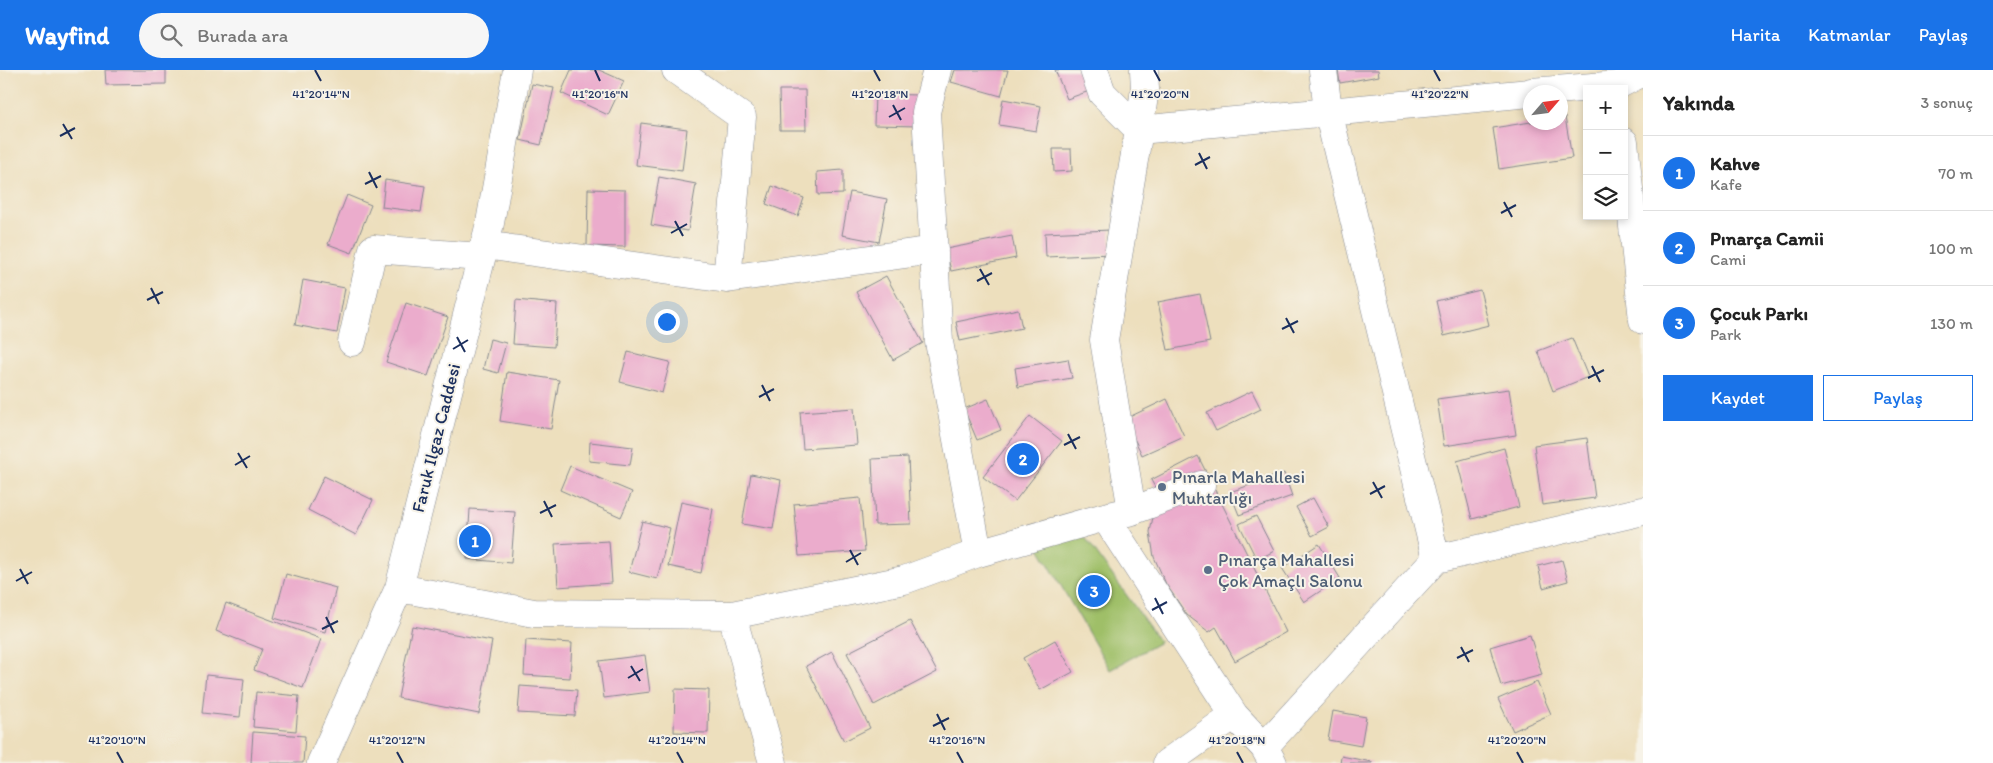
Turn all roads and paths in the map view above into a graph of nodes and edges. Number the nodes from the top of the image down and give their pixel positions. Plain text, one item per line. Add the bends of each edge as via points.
1 (517, 70) edge
2 (676, 70) edge
3 (937, 70) edge
4 (1094, 70) edge
5 (1144, 70) edge
6 (1323, 70) edge
7 (1643, 72) edge
8 (1618, 81) edge
9 (1568, 87) edge
10 (1523, 93) edge
11 (1328, 111) junction
12 (1139, 130) junction
13 (1628, 175) edge
14 (934, 250) junction
15 (482, 251) junction
16 (727, 279) junction
17 (1643, 320) edge
18 (352, 342) dead end
19 (1201, 485) dead end
20 (1132, 511) junction
21 (1643, 511) edge
22 (1106, 517) junction
23 (978, 553) junction
24 (1436, 559) junction
25 (399, 588) junction
26 (732, 616) junction
27 (1234, 715) junction
28 (1268, 755) edge
29 (321, 763) edge
30 (773, 763) edge
31 (1167, 763) edge

1 - 15 street, Faruk Ilgaz Caddesi via 490,223
2 - 16 street via 742,117
3 - 14 street via 926,112
4 - 12 street via 1102,94
5 - 12 street via 1145,89
6 - 11 street
7 - 8 street
8 - 9 street
10 - 11 street
11 - 12 street
11 - 24 street
12 - 20 street via 1104,340
13 - 17 street
14 - 16 street
14 - 23 street via 939,342
15 - 16 street
15 - 18 street via 373,249
15 - 25 street, Faruk Ilgaz Caddesi
19 - 20 street
20 - 22 street
21 - 24 street
22 - 23 street
22 - 27 street
23 - 26 street via 904,580
24 - 28 street
25 - 26 street via 534,613
25 - 29 street, Faruk Ilgaz Caddesi
26 - 30 street
27 - 28 street
27 - 31 street

